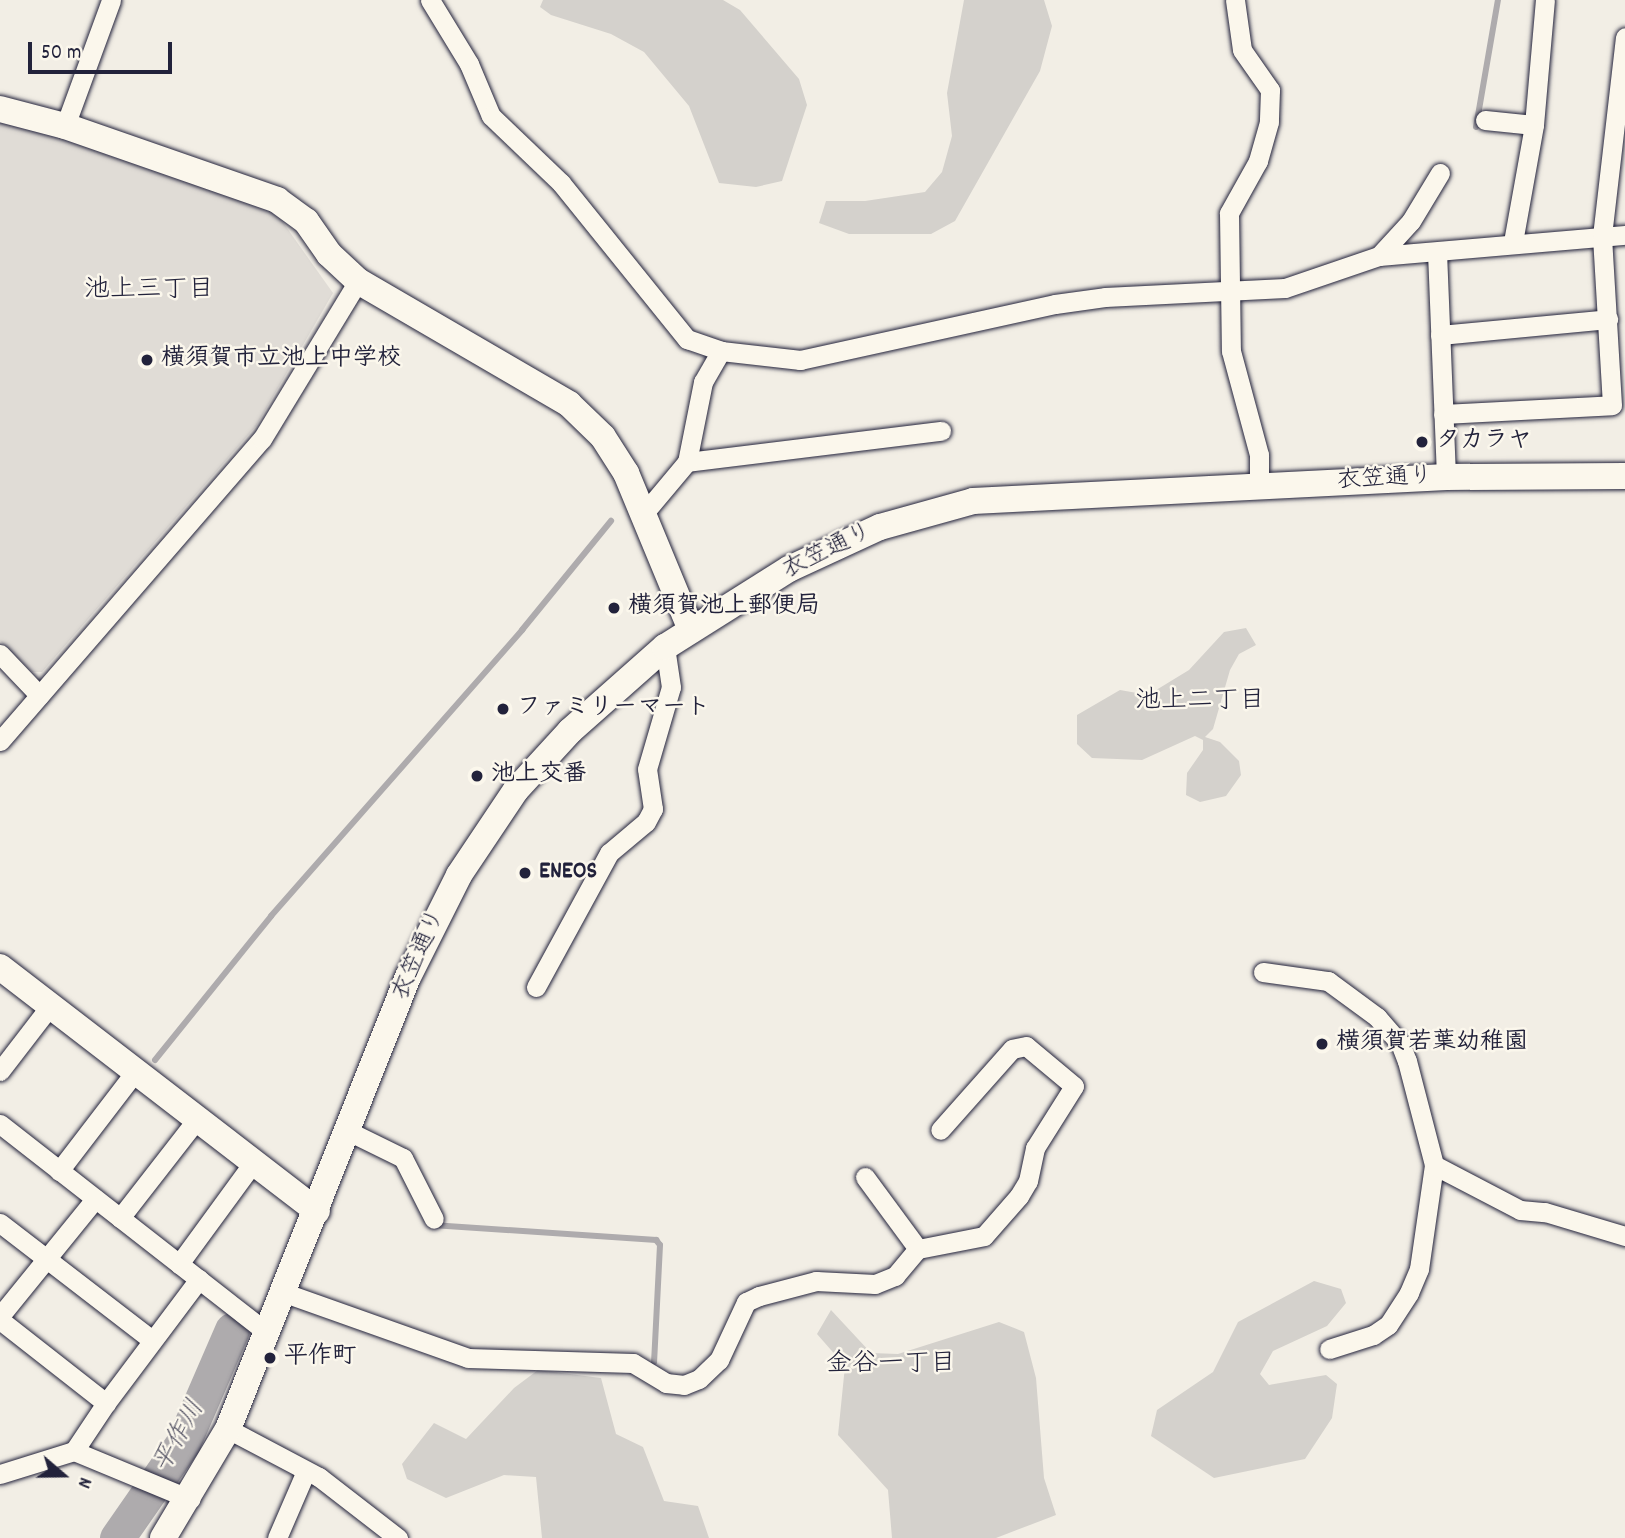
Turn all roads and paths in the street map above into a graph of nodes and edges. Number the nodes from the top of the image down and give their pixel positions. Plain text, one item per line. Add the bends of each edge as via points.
1 (111, 0) edge
2 (430, 0) edge
3 (1235, 0) edge
4 (1545, 0) edge
5 (1625, 37) edge
6 (0, 109) edge
7 (1485, 120) dead end
8 (1534, 125) junction
9 (65, 126) junction
10 (1440, 173) dead end
11 (1625, 235) edge
12 (1602, 236) junction
13 (1513, 242) junction
14 (1437, 252) junction
15 (1379, 256) junction
16 (358, 281) junction
17 (1231, 293) junction
18 (1608, 319) junction
19 (1440, 335) junction
20 (721, 351) junction
21 (1443, 414) junction
22 (941, 431) dead end
23 (687, 462) junction
24 (1625, 476) edge
25 (1446, 477) junction
26 (1259, 486) junction
27 (645, 512) junction
28 (691, 630) junction
29 (665, 648) junction
30 (0, 654) edge
31 (39, 695) junction
32 (0, 741) edge
33 (0, 967) edge
34 (1263, 972) dead end
35 (536, 987) dead end
36 (50, 1006) junction
37 (0, 1071) edge
38 (135, 1072) junction
39 (197, 1119) junction
40 (0, 1124) edge
41 (940, 1130) dead end
42 (350, 1132) junction
43 (253, 1163) junction
44 (1434, 1165) junction
45 (60, 1171) junction
46 (865, 1177) dead end
47 (95, 1199) junction
48 (317, 1211) junction
49 (120, 1217) junction
50 (434, 1219) dead end
51 (0, 1223) edge
52 (1625, 1236) edge
53 (918, 1249) junction
54 (47, 1258) junction
55 (180, 1264) junction
56 (199, 1279) junction
57 (282, 1292) junction
58 (0, 1318) edge
59 (266, 1332) junction
60 (152, 1340) junction
61 (1329, 1349) dead end
62 (106, 1403) junction
63 (228, 1429) junction
64 (74, 1451) junction
65 (306, 1471) junction
66 (0, 1474) edge
67 (190, 1499) junction
68 (163, 1538) edge
69 (277, 1538) edge
70 (398, 1538) edge

1 - 9 street
2 - 20 street via 468,64 491,116 576,201 687,339
3 - 17 street via 1242,50 1270,90 1269,122 1258,161 1228,213
4 - 8 street
5 - 12 street
6 - 9 street
7 - 8 street
8 - 13 street
9 - 16 street via 276,200 306,221 329,254
10 - 15 street via 1411,221
11 - 12 street
12 - 13 street
12 - 18 street
13 - 14 street
14 - 15 street
14 - 19 street
15 - 17 street via 1285,288
16 - 27 street via 569,404 603,437
16 - 31 street via 262,439
17 - 20 street via 1105,297 1055,304 800,360
17 - 26 street via 1231,351 1259,455
18 - 19 street
18 - 21 street via 1612,405
19 - 21 street
20 - 23 street via 703,382
21 - 25 street
22 - 23 street
23 - 27 street
24 - 25 street, 衣笠通り
25 - 26 street, 衣笠通り
26 - 28 street, 衣笠通り via 974,501 880,527 789,569
27 - 28 street
28 - 29 street, 衣笠通り
29 - 35 street via 671,687 648,769 653,809 646,822 609,853
29 - 42 street, 衣笠通り via 570,731 485,831 425,939
30 - 31 street
31 - 32 street
33 - 36 street
34 - 44 street via 1328,981 1377,1017 1400,1043 1407,1061
36 - 37 street
36 - 38 street
38 - 39 street
38 - 45 street
39 - 43 street
39 - 49 street
40 - 45 street
41 - 53 street via 1012,1049 1026,1046 1074,1086 1035,1147 1020,1196 984,1236
42 - 48 street, 衣笠通り
42 - 50 street via 403,1158
43 - 48 street
43 - 55 street
44 - 52 street via 1520,1210 1545,1212
44 - 61 street via 1419,1269 1409,1293 1388,1325 1373,1335
45 - 47 street
46 - 53 street
47 - 49 street
47 - 54 street
48 - 57 street, 衣笠通り
49 - 55 street
51 - 54 street
53 - 57 street via 895,1276 875,1284 816,1281 746,1303 719,1360 699,1379 684,1385 666,1383 633,1363 468,1358
54 - 58 street
54 - 60 street
55 - 56 street
56 - 59 street
56 - 60 street
57 - 59 street, 衣笠通り
58 - 62 street
59 - 63 street, 衣笠通り
60 - 62 street
62 - 64 street
63 - 65 street
63 - 67 street, 衣笠通り
64 - 66 street
64 - 67 street
65 - 69 street
65 - 70 street via 348,1497
67 - 68 street, 衣笠通り

